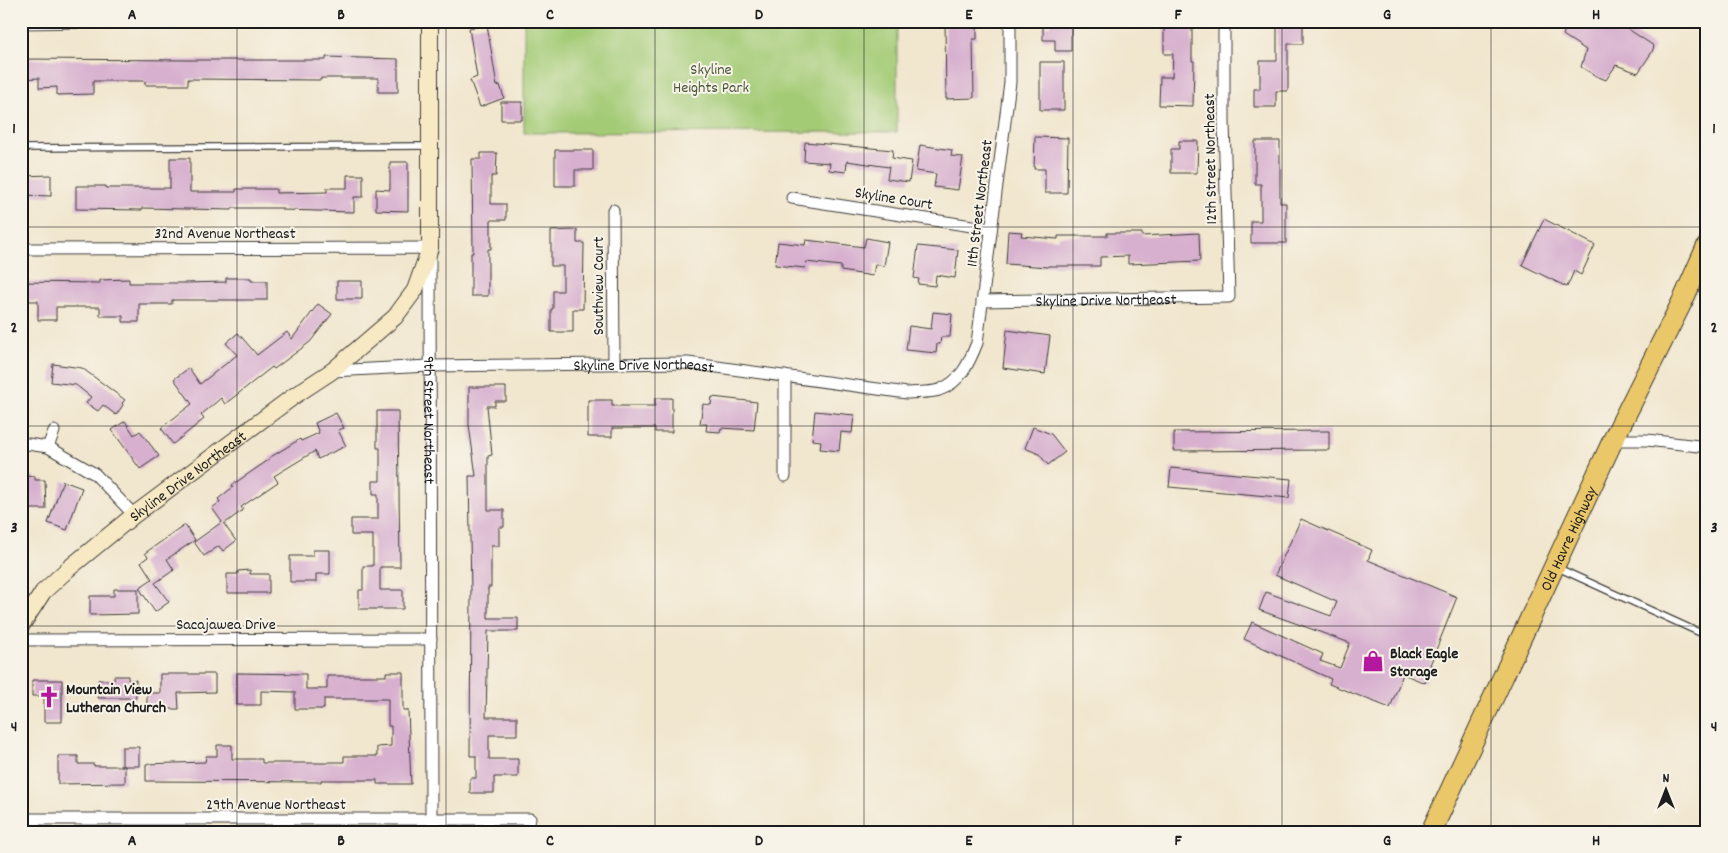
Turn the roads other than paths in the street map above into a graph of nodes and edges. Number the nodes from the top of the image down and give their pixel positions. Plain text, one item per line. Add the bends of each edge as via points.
1 (151, 21) edge
2 (430, 21) edge
3 (1010, 21) edge
4 (1224, 21) edge
5 (21, 23) edge
6 (430, 146) junction
7 (21, 148) edge
8 (792, 198) dead end
9 (613, 210) dead end
10 (991, 229) junction
11 (1707, 246) edge
12 (430, 248) junction
13 (21, 249) edge
14 (1229, 297) joint
15 (982, 301) junction
16 (614, 363) junction
17 (429, 366) junction
18 (332, 371) junction
19 (785, 376) junction
20 (953, 381) joint
21 (54, 432) dead end
22 (1612, 440) junction
23 (21, 444) edge
24 (48, 447) junction
25 (1707, 447) edge
26 (785, 476) dead end
27 (134, 515) junction
28 (1554, 566) junction
29 (21, 626) edge
30 (1707, 636) edge
31 (431, 639) junction
32 (21, 640) edge
33 (21, 819) edge
34 (431, 819) junction
35 (530, 819) dead end
36 (1431, 832) edge

1 - 5 street
2 - 6 street, 9th Street Northeast
3 - 10 street, 11th Street Northeast via 1010,82
4 - 14 street, 12th Street Northeast
6 - 7 lane
6 - 12 street, 9th Street Northeast
8 - 10 street, Skyline Court
9 - 16 street, Southview Court
10 - 15 street, 11th Street Northeast
11 - 22 highway, Old Havre Highway
12 - 13 street, 32nd Avenue Northeast
12 - 17 street, 9th Street Northeast
12 - 18 street, Skyline Drive Northeast via 416,290 395,317
14 - 15 street, Skyline Drive Northeast
15 - 20 street, 11th Street Northeast via 977,343 968,367
16 - 17 street, Skyline Drive Northeast
16 - 19 street, Skyline Drive Northeast via 688,363
17 - 18 street, Skyline Drive Northeast
17 - 31 street, 9th Street Northeast
18 - 27 street, Skyline Drive Northeast
19 - 20 street, Skyline Drive Northeast via 907,393 938,390
19 - 26 street
21 - 24 street
22 - 25 street via 1647,440
22 - 28 highway, Old Havre Highway
23 - 24 street, Skyline Drive Northeast
24 - 27 street, Skyline Drive Northeast via 95,474
27 - 29 street via 43,592
28 - 30 lane
28 - 36 highway, Old Havre Highway
31 - 32 street, Sacajawea Drive
31 - 34 street, 9th Street Northeast
33 - 34 street, 29th Avenue Northeast
34 - 35 street, 29th Avenue Northeast

